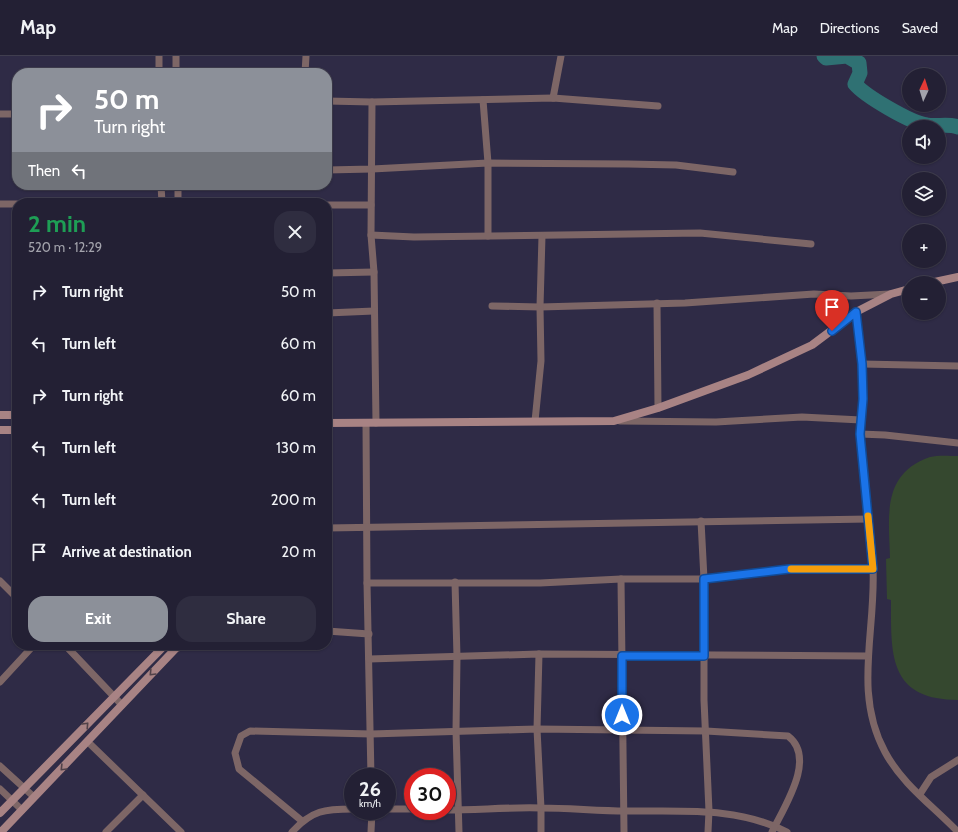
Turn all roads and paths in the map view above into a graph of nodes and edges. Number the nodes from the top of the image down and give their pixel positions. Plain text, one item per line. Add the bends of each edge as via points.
1 (159, 56) edge
2 (176, 56) edge
3 (306, 56) edge
4 (561, 56) edge
5 (159, 68) edge
6 (176, 68) edge
7 (305, 68) edge
8 (553, 98) junction
9 (483, 100) junction
10 (332, 101) edge
11 (372, 102) junction
12 (658, 106) dead end
13 (0, 114) edge
14 (12, 114) edge
15 (488, 163) junction
16 (332, 170) edge
17 (372, 170) junction
18 (733, 172) dead end
19 (0, 204) edge
20 (12, 204) edge
21 (332, 205) edge
22 (371, 205) junction
23 (371, 235) junction
24 (488, 236) junction
25 (542, 236) junction
26 (811, 244) dead end
27 (374, 272) junction
28 (332, 273) edge
29 (958, 277) edge
30 (946, 280) edge
31 (902, 291) edge
32 (891, 294) junction
33 (657, 303) junction
34 (492, 306) dead end
35 (540, 307) junction
36 (374, 311) junction
37 (856, 312) junction
38 (332, 313) edge
39 (862, 364) junction
40 (958, 366) edge
41 (658, 408) junction
42 (0, 415) edge
43 (12, 415) edge
44 (861, 420) junction
45 (535, 421) junction
46 (614, 421) junction
47 (332, 423) edge
48 (366, 423) junction
49 (376, 423) junction
50 (0, 430) edge
51 (12, 430) edge
52 (860, 434) junction
53 (958, 443) edge
54 (868, 519) junction
55 (701, 521) junction
56 (366, 527) junction
57 (332, 528) edge
58 (873, 569) junction
59 (621, 579) junction
60 (704, 579) junction
61 (0, 581) edge
62 (455, 582) junction
63 (367, 583) junction
64 (12, 593) edge
65 (332, 631) edge
66 (369, 634) junction
67 (29, 650) edge
68 (70, 650) edge
69 (160, 650) edge
70 (174, 650) edge
71 (539, 654) junction
72 (622, 656) junction
73 (704, 656) junction
74 (867, 656) junction
75 (457, 657) junction
76 (369, 659) junction
77 (0, 682) edge
78 (113, 696) junction
79 (122, 705) junction
80 (537, 729) junction
81 (622, 730) junction
82 (456, 731) junction
83 (706, 731) junction
84 (371, 734) junction
85 (88, 742) junction
86 (958, 760) edge
87 (0, 766) edge
88 (371, 768) edge
89 (24, 788) junction
90 (0, 789) edge
91 (920, 794) junction
92 (143, 795) junction
93 (34, 797) junction
94 (12, 800) junction
95 (541, 808) junction
96 (344, 809) edge
97 (22, 810) junction
98 (459, 810) junction
99 (625, 811) junction
100 (709, 811) junction
101 (0, 812) edge
102 (372, 820) edge
103 (302, 821) junction
104 (774, 829) edge
105 (1, 832) edge
106 (106, 832) edge
107 (181, 832) edge
108 (292, 832) edge
109 (371, 832) edge
110 (459, 832) edge
111 (541, 832) edge
112 (624, 832) edge
113 (708, 832) edge
114 (787, 832) edge
115 (958, 832) edge

1 - 5 street
2 - 6 street
3 - 7 street
4 - 8 street
8 - 9 street
8 - 12 street
9 - 11 street
9 - 15 street
10 - 11 street
11 - 17 street
13 - 14 street
15 - 17 street
15 - 18 street via 676,165
15 - 24 street
16 - 17 street
17 - 22 street
19 - 20 street
21 - 22 street
22 - 23 street
23 - 24 street via 414,238
23 - 27 street
24 - 25 street
25 - 26 street via 700,233
25 - 35 street
27 - 28 street
27 - 36 street
29 - 30 street
31 - 32 street
32 - 33 street via 814,294
32 - 37 street
33 - 35 street
33 - 41 street
34 - 35 street
35 - 45 street via 541,361
36 - 38 street
36 - 49 street
37 - 39 street
37 - 41 street via 812,345 748,374
39 - 40 street
39 - 44 street
41 - 46 street
42 - 43 street
44 - 46 street via 802,417 716,422
44 - 52 street
45 - 46 street
45 - 49 street
47 - 48 street
48 - 49 street
48 - 56 street
50 - 51 street
52 - 53 street
52 - 54 street
54 - 55 street
54 - 58 street
55 - 56 street
55 - 60 street
56 - 57 street
56 - 63 street
58 - 60 street via 789,569
58 - 74 street
59 - 60 street
59 - 62 street via 540,583
59 - 72 street
60 - 73 street
61 - 64 street
62 - 63 street
62 - 75 street
63 - 66 street
65 - 66 street
66 - 76 street
67 - 77 street
68 - 78 street
69 - 78 street
70 -> 79 street
71 - 72 street
71 - 75 street
71 - 80 street
72 - 73 street
72 - 81 street
73 - 74 street
73 - 83 street
74 - 91 street via 868,700 872,722 885,752 905,781
75 - 76 street
75 - 82 street
76 - 84 street
78 - 79 street
89 -> 78 street
79 - 85 street
80 - 81 street
80 - 82 street
80 - 95 street
81 - 83 street
81 - 99 street
82 - 84 street
82 - 98 street
83 - 100 street
83 - 104 street via 788,736 795,742 799,749 798,778
84 - 88 street
84 - 103 street via 250,731 241,736 235,753 239,769
85 - 92 street
85 -> 93 street
86 - 91 street via 931,778
87 - 89 street
89 - 93 street
89 - 94 street
90 - 94 street
91 - 115 street
92 - 106 street
92 - 107 street
93 - 97 street
94 - 97 street
94 - 101 street
95 - 98 street
95 - 99 street
95 - 111 street
96 - 103 street via 326,809
97 - 105 street
98 - 110 street
99 - 100 street
99 - 112 street
100 - 104 street via 737,815
100 - 113 street
102 - 109 street
103 - 108 street
104 - 114 street

